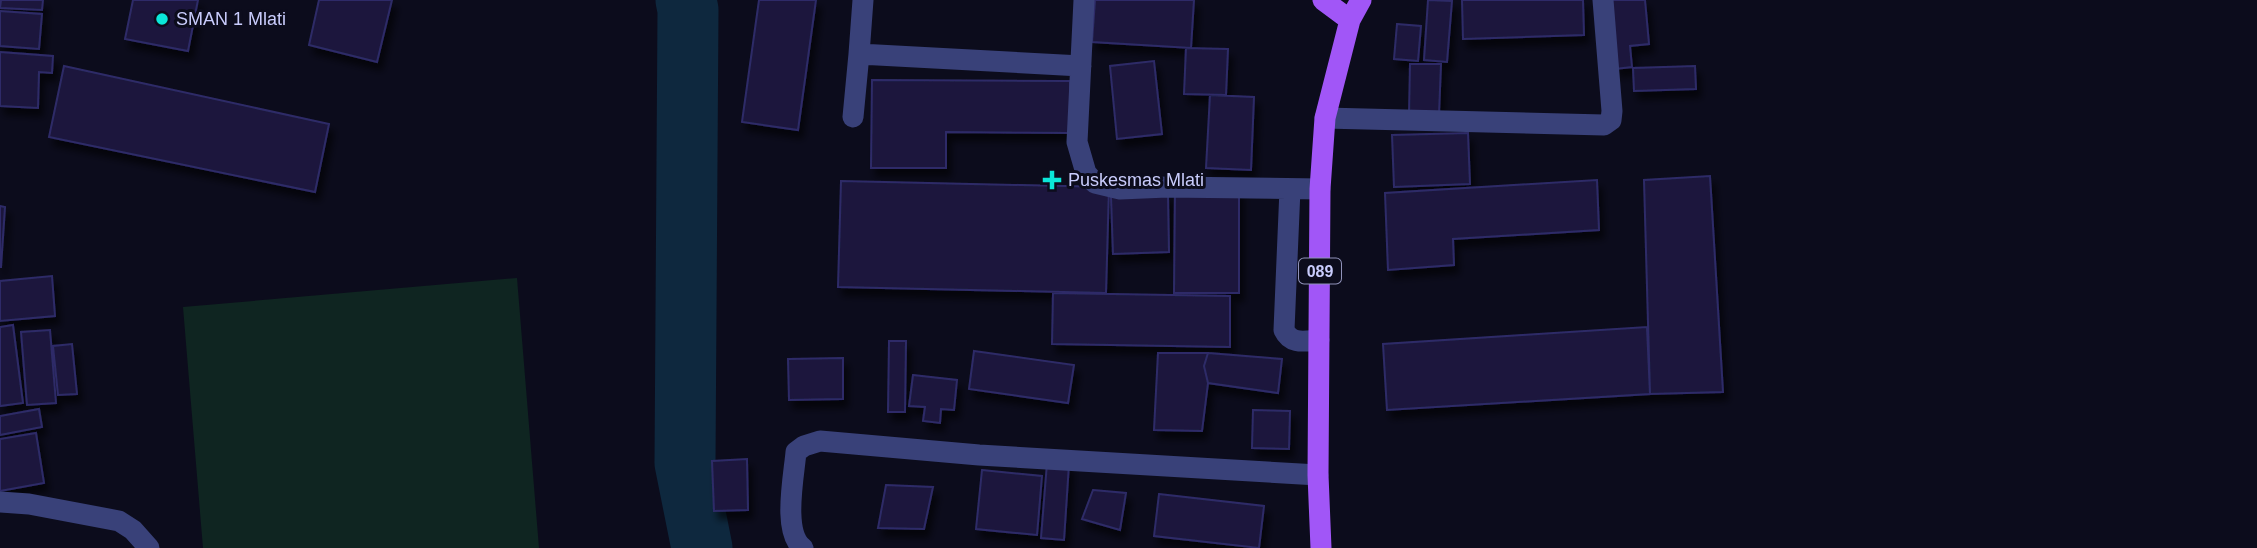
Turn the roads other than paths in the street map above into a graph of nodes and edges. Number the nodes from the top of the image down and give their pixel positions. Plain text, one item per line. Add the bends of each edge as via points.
1 (863, 0) edge
2 (1084, 0) edge
3 (1323, 0) edge
4 (1361, 0) edge
5 (1604, 0) edge
6 (1350, 20) junction
7 (859, 54) junction
8 (1081, 66) junction
9 (853, 117) dead end
10 (1325, 118) junction
11 (1290, 190) junction
12 (1320, 190) junction
13 (1319, 340) junction
14 (1318, 475) junction
15 (0, 502) edge
16 (149, 548) edge
17 (803, 548) edge
18 (1321, 548) edge

1 - 7 street
2 - 8 street
3 - 6 main road
4 - 6 main road, 089
5 - 10 street via 1612,111 1611,120 1604,125
6 - 10 main road, 089
7 - 8 street
7 - 9 street
8 - 11 street via 1077,142 1086,173 1095,183 1120,189
10 - 12 main road, 089
11 - 12 street
11 - 13 street via 1284,330 1293,341
12 - 13 main road, 089
13 - 14 main road, 089
14 - 17 street via 820,441 796,452 791,524 797,544
14 - 18 main road, 089
15 - 16 street via 119,521

